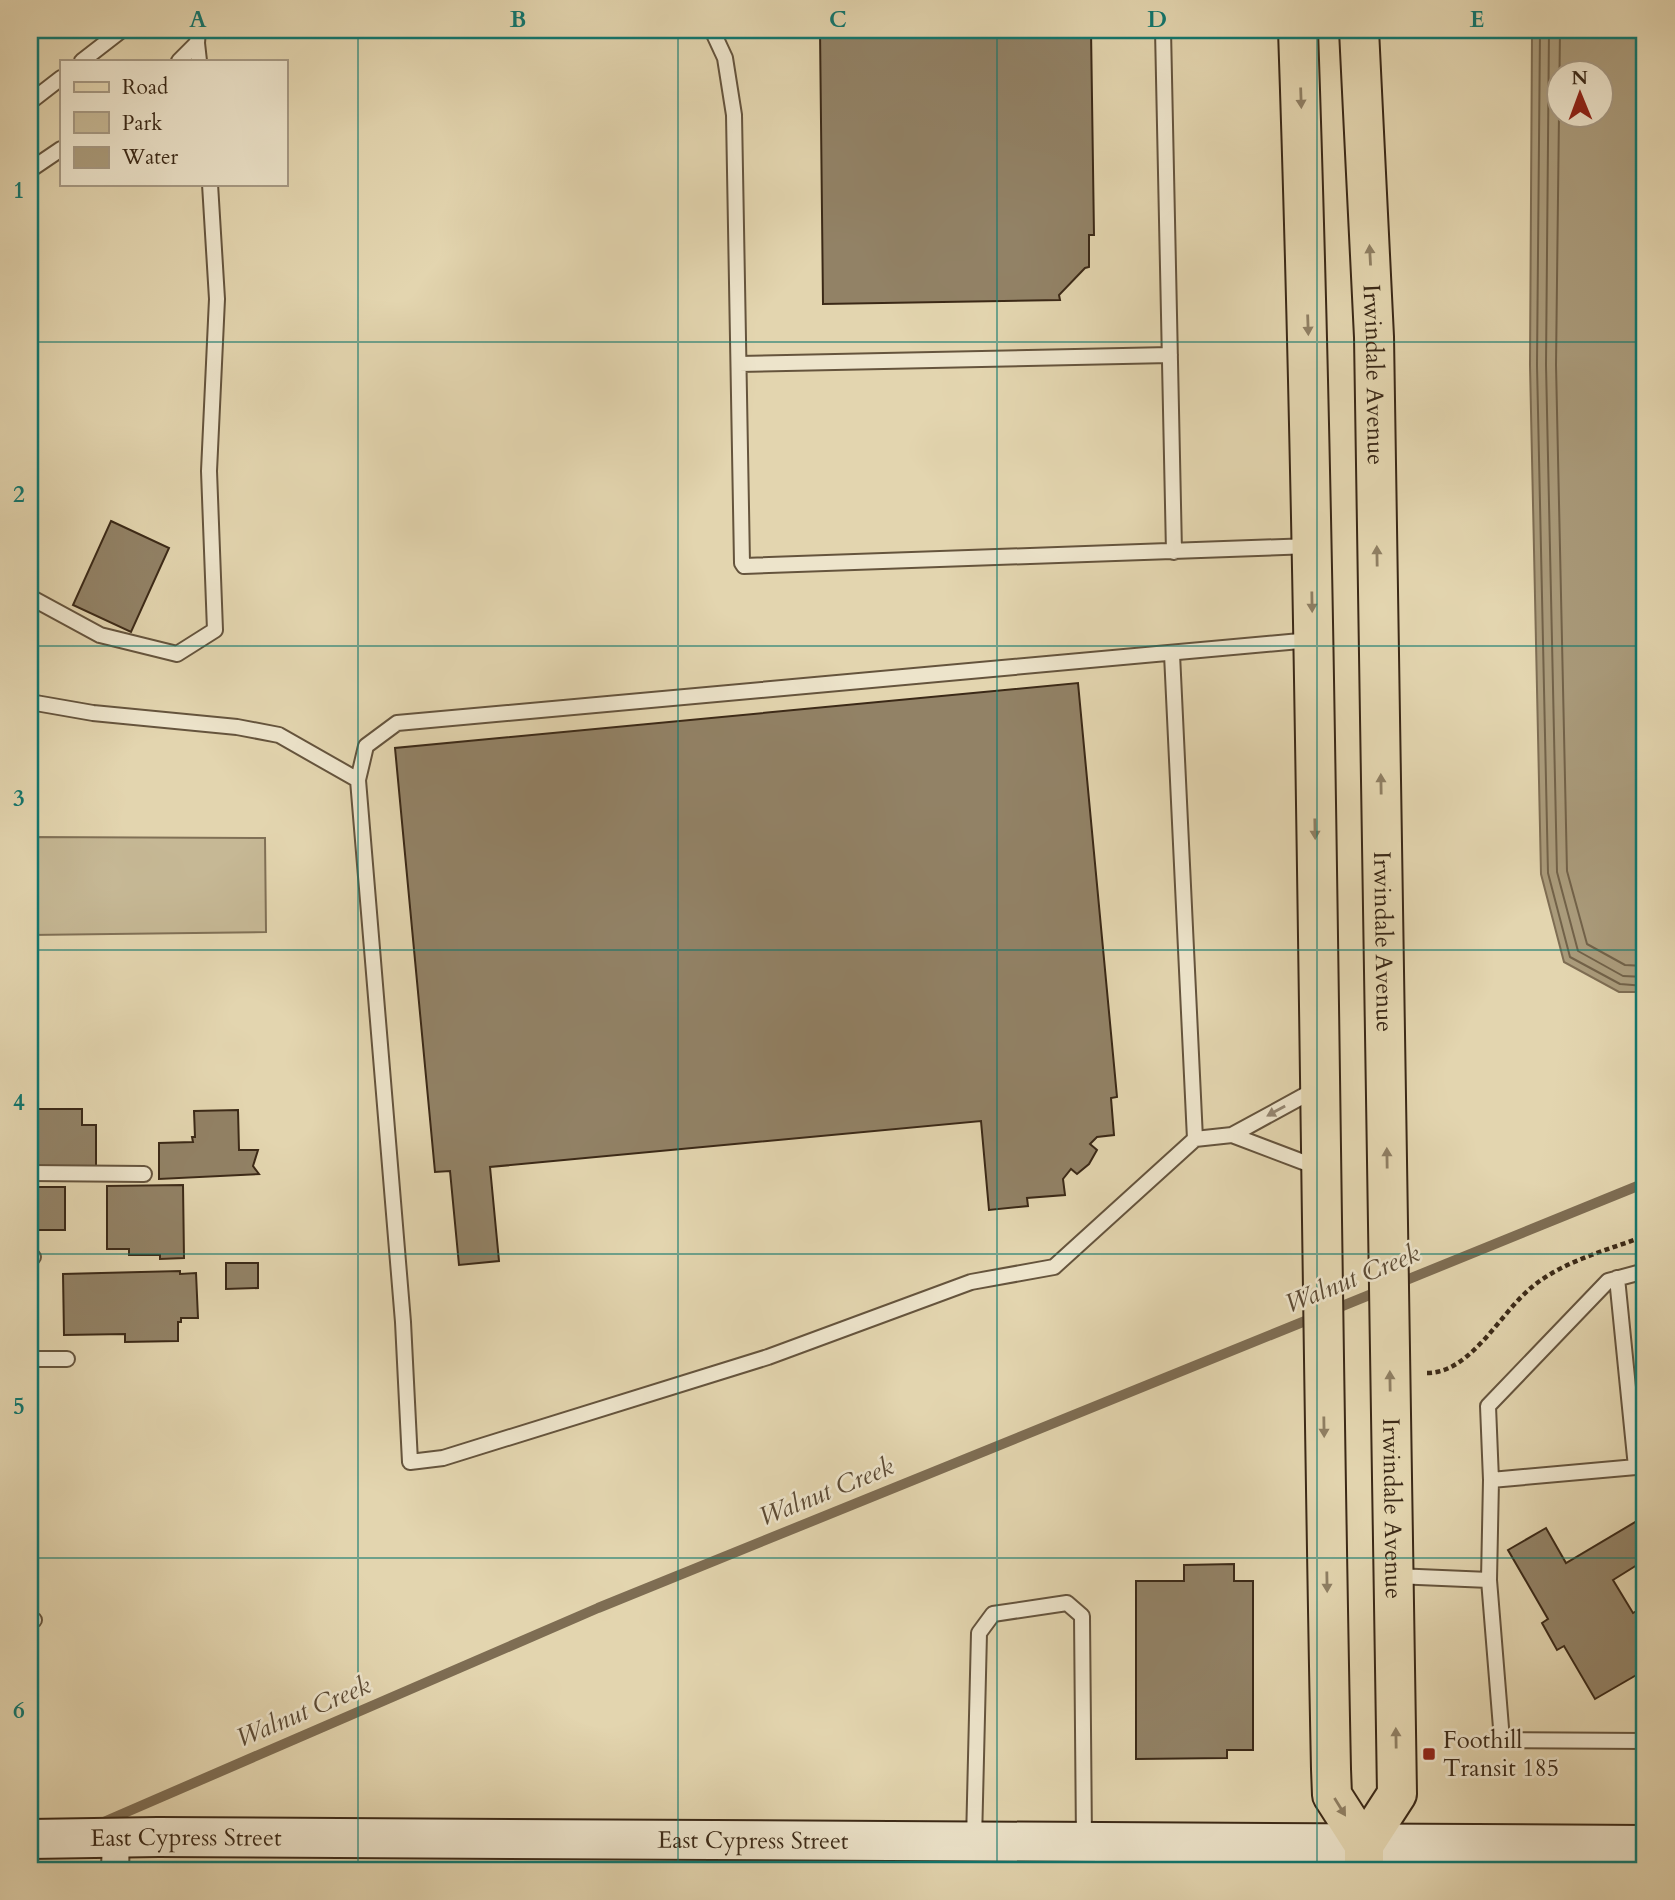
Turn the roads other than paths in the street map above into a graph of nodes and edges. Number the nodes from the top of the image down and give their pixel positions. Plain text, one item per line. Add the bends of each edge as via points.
1 (122, 30) edge
2 (712, 30) edge
3 (1163, 30) edge
4 (1298, 30) edge
5 (1359, 30) edge
6 (197, 36) edge
7 (83, 60) edge
8 (180, 60) edge
9 (199, 60) edge
10 (60, 79) edge
11 (30, 102) edge
12 (60, 150) edge
13 (30, 170) edge
14 (211, 186) edge
15 (1170, 355) junction
16 (739, 364) junction
17 (1311, 546) junction
18 (1174, 552) junction
19 (30, 597) edge
20 (1313, 640) junction
21 (1172, 654) junction
22 (30, 702) edge
23 (358, 780) junction
24 (1319, 1087) junction
25 (1232, 1135) junction
26 (1195, 1139) junction
27 (1320, 1168) junction
28 (30, 1173) edge
29 (145, 1174) dead end
30 (1645, 1271) edge
31 (1617, 1278) junction
32 (30, 1359) edge
33 (67, 1359) dead end
34 (1491, 1480) junction
35 (1393, 1576) junction
36 (1489, 1580) junction
37 (1645, 1741) edge
38 (30, 1839) edge
39 (974, 1842) junction
40 (1084, 1843) junction
41 (1645, 1845) edge
42 (116, 1851) edge
43 (1364, 1858) edge

1 - 7 lane
2 - 16 lane via 725,58 734,115
3 - 15 lane
4 -> 17 main road
35 -> 5 main road, Irwindale Avenue via 1374,337
6 - 8 lane
6 - 9 lane
10 - 11 lane
12 - 13 lane
14 - 19 lane via 217,299 209,471 215,630 177,654 100,635
15 - 16 lane
15 - 18 lane
16 - 18 lane via 744,566
17 - 18 lane
17 -> 20 main road
20 - 21 lane
20 -> 24 main road
21 - 23 lane via 397,723 366,746
21 - 26 lane
22 - 23 lane via 278,735
23 - 26 lane via 411,1462 443,1458 768,1357 971,1282 1054,1267
24 -> 25 lane
24 - 27 main road
25 - 26 lane
25 - 27 lane
27 -> 43 main road via 1332,1795
28 - 29 lane
30 - 31 lane
31 - 34 lane via 1608,1281 1488,1406
31 - 34 lane via 1636,1467
32 - 33 lane
34 - 36 lane
35 - 36 lane
43 -> 35 main road, Irwindale Avenue via 1397,1794
36 - 37 lane via 1502,1740
38 - 42 street, East Cypress Street
39 - 40 street, East Cypress Street
39 - 40 lane via 979,1633 993,1615 1067,1604 1082,1616
39 - 42 street, East Cypress Street via 158,1837
40 - 43 street, East Cypress Street
41 - 43 street, East Cypress Street

